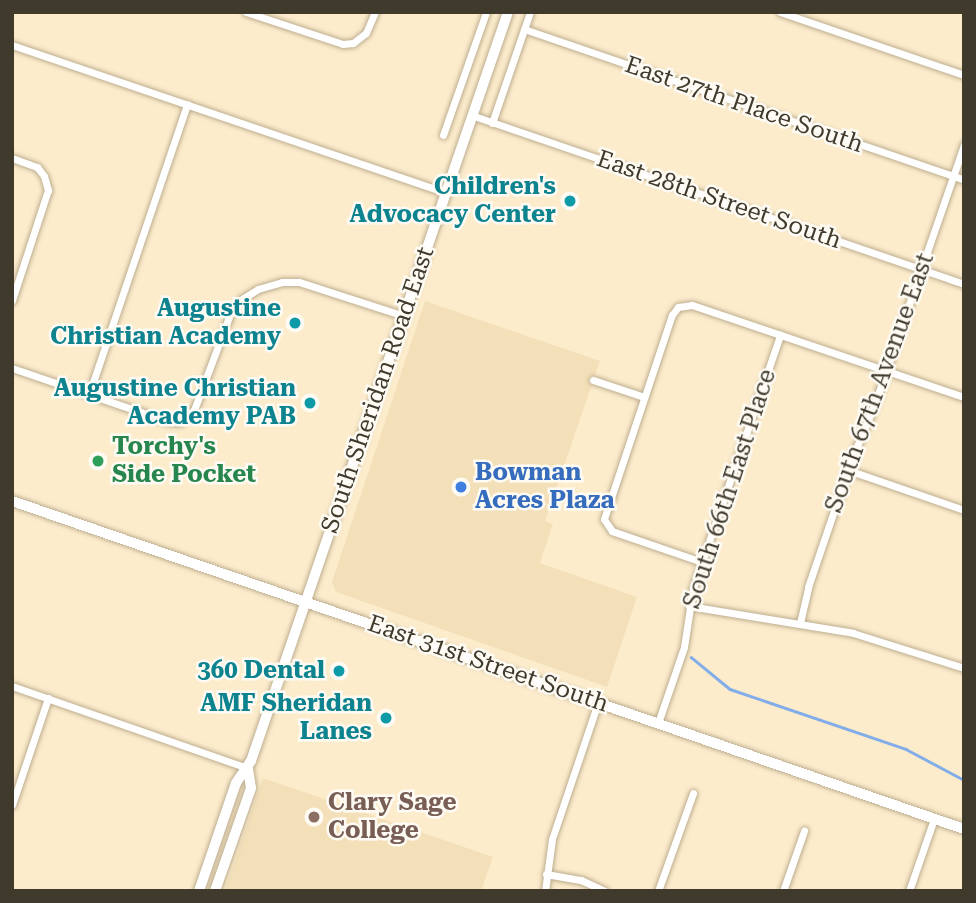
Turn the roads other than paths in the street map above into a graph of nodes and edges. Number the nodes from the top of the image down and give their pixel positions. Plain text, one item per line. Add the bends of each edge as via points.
1 (246, 12) edge
2 (375, 12) edge
3 (486, 12) edge
4 (508, 12) edge
5 (530, 12) edge
6 (780, 12) edge
7 (524, 29) junction
8 (12, 46) edge
9 (964, 75) edge
10 (187, 104) junction
11 (474, 116) junction
12 (492, 122) junction
13 (443, 135) dead end
14 (964, 144) edge
15 (12, 158) edge
16 (953, 176) junction
17 (964, 180) edge
18 (447, 193) junction
19 (921, 269) junction
20 (964, 284) edge
21 (12, 300) edge
22 (404, 316) junction
23 (780, 335) junction
24 (12, 368) edge
25 (886, 371) junction
26 (593, 380) dead end
27 (89, 394) junction
28 (644, 397) junction
29 (964, 397) edge
30 (848, 470) junction
31 (12, 501) edge
32 (964, 510) edge
33 (702, 562) junction
34 (306, 602) junction
35 (689, 606) junction
36 (800, 623) junction
37 (964, 668) edge
38 (12, 686) edge
39 (48, 698) junction
40 (598, 702) junction
41 (658, 723) junction
42 (248, 768) junction
43 (693, 793) dead end
44 (12, 805) edge
45 (934, 819) junction
46 (964, 829) edge
47 (804, 831) dead end
48 (546, 874) junction
49 (200, 891) edge
50 (215, 891) edge
51 (545, 891) edge
52 (605, 891) edge
53 (659, 891) edge
54 (783, 891) edge
55 (909, 891) edge

1 - 2 street via 337,43 358,41
3 - 13 street
4 - 11 main road, South Sheridan Road East
5 - 7 street
6 - 9 street
7 - 12 street
7 - 16 street, East 27th Place South
8 - 10 street
10 - 18 street
10 - 27 street
11 - 12 street, East 28th Street South
11 - 18 main road, South Sheridan Road East
12 - 19 street, East 28th Street South
14 - 16 street, South 67th Avenue East
15 - 21 street via 37,167 46,180 47,199
16 - 17 street, East 27th Place South
16 - 19 street, South 67th Avenue East
18 - 22 main road, South Sheridan Road East
19 - 20 street, East 28th Street South
19 - 25 street, South 67th Avenue East
22 - 27 street via 314,285 267,286 242,299 229,314 194,410 186,420 167,421
22 - 34 main road, South Sheridan Road East
23 - 25 street
23 - 28 street via 681,305 672,315
23 - 33 street, South 66th East Place
24 - 27 street
25 - 29 street
25 - 30 street, South 67th Avenue East
26 - 28 street
28 - 33 street via 605,523 616,533
30 - 32 street
30 - 36 street, South 67th Avenue East
31 - 34 main road, East 31st Street South
33 - 35 street, South 66th East Place
34 - 40 main road, East 31st Street South
34 - 42 main road, South Sheridan Road East
35 - 36 street
35 - 41 street, South 66th East Place via 684,647
36 - 37 street via 853,633
38 - 39 street
39 - 42 street
39 - 44 street
40 - 41 main road, East 31st Street South
40 - 48 street via 555,827
41 - 45 main road, East 31st Street South
42 - 49 main road, South Sheridan Road East via 236,783
42 - 50 main road, South Sheridan Road East via 251,788
43 - 53 street
45 - 46 main road, East 31st Street South
45 - 55 street
47 - 54 street
48 - 51 street
48 - 52 street via 581,880

